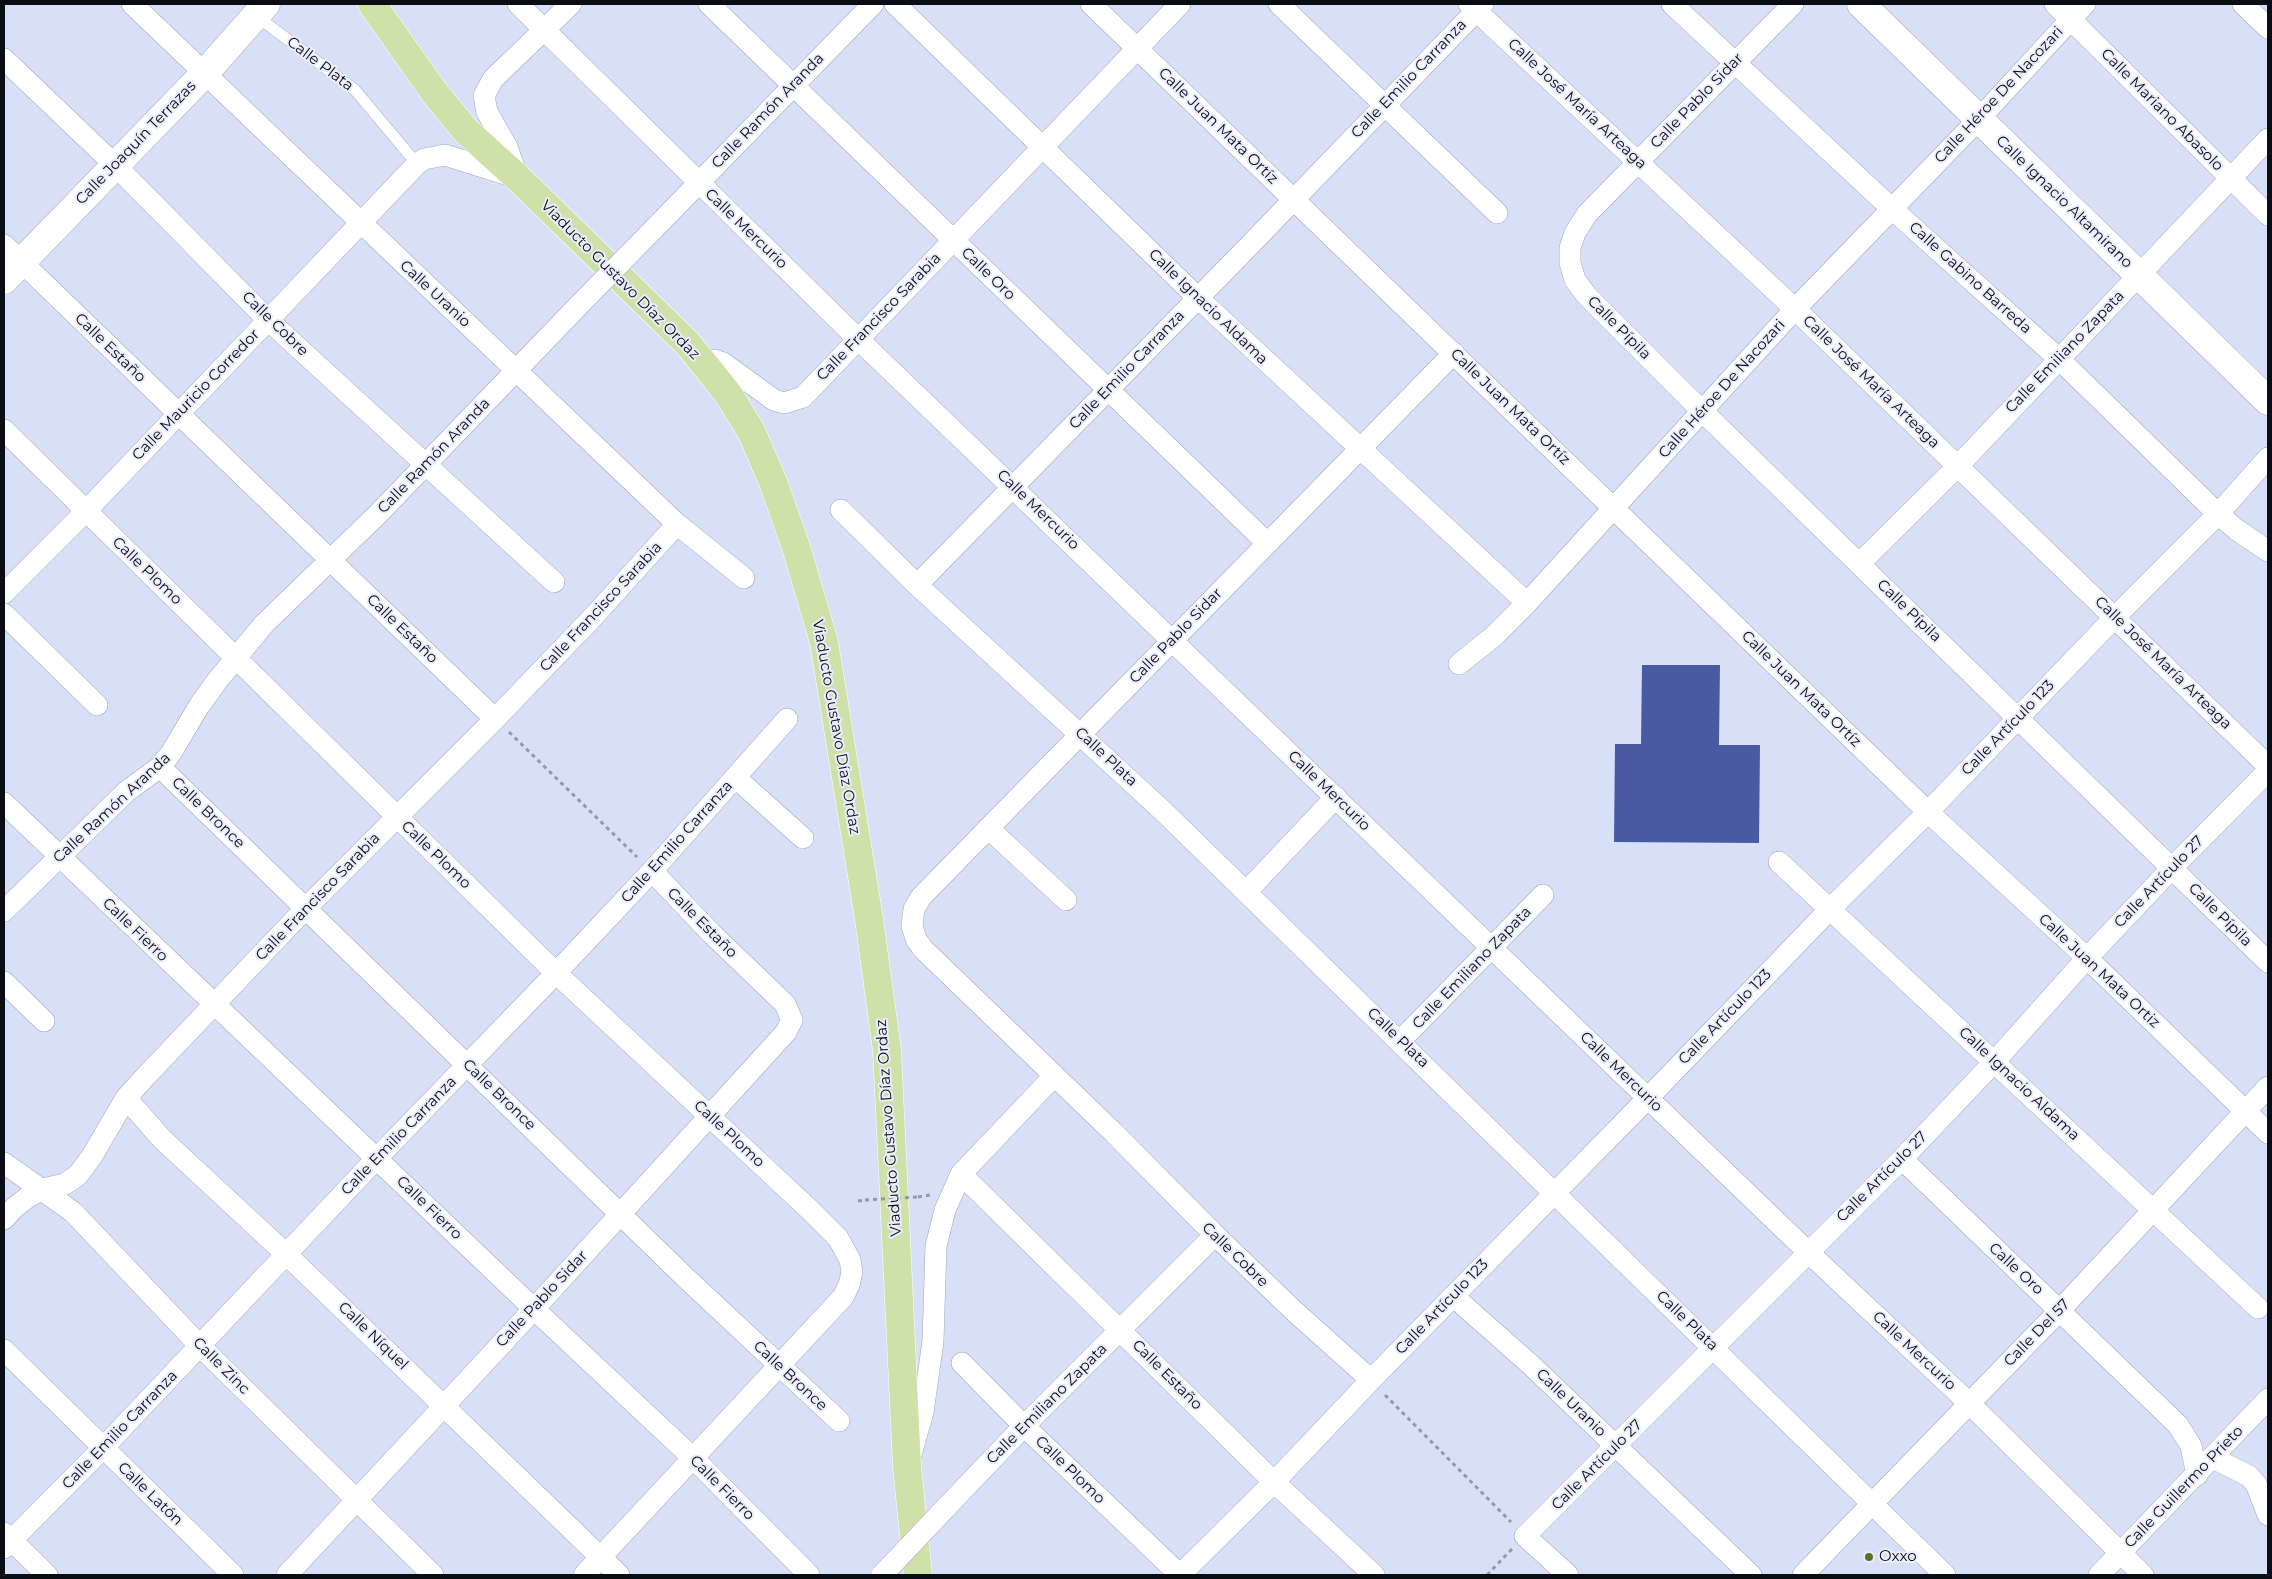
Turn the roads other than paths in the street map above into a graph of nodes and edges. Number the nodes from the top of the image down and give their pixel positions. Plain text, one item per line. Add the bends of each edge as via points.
1 (132, 4) edge
2 (372, 4) edge
3 (518, 4) edge
4 (571, 4) edge
5 (710, 4) edge
6 (873, 4) edge
7 (895, 4) edge
8 (1091, 4) edge
9 (1180, 4) edge
10 (1279, 4) edge
11 (1672, 4) edge
12 (1793, 4) edge
13 (1860, 4) edge
14 (2055, 4) edge
15 (2085, 4) edge
16 (2243, 4) edge
17 (1476, 6) edge
18 (262, 8) edge
19 (2070, 19) junction
20 (2268, 28) edge
21 (544, 30) junction
22 (1137, 48) junction
23 (4, 59) edge
24 (1736, 61) junction
25 (205, 73) junction
26 (792, 85) junction
27 (1384, 105) junction
28 (1979, 119) junction
29 (2268, 140) edge
30 (1042, 147) junction
31 (1638, 162) junction
32 (417, 164) junction
33 (115, 165) junction
34 (518, 178) junction
35 (2230, 178) junction
36 (698, 183) junction
37 (1293, 199) junction
38 (1891, 208) junction
39 (1497, 213) dead end
40 (2268, 215) edge
41 (360, 223) junction
42 (952, 240) junction
43 (1570, 248) joint
44 (10, 263) edge
45 (2139, 275) junction
46 (1197, 298) junction
47 (1795, 309) junction
48 (268, 320) junction
49 (858, 339) junction
50 (1454, 353) junction
51 (2058, 358) junction
52 (705, 365) junction
53 (516, 371) junction
54 (1107, 390) junction
55 (2268, 401) edge
56 (1702, 411) junction
57 (178, 414) junction
58 (4, 430) edge
59 (1359, 450) junction
60 (2268, 458) edge
61 (426, 465) junction
62 (1958, 466) junction
63 (1014, 486) junction
64 (1614, 507) junction
65 (841, 510) dead end
66 (86, 511) junction
67 (2218, 514) junction
68 (677, 524) junction
69 (1267, 543) junction
70 (2268, 551) edge
71 (331, 561) junction
72 (1860, 563) junction
73 (744, 578) dead end
74 (554, 582) dead end
75 (917, 584) junction
76 (4, 593) edge
77 (1527, 603) junction
78 (4, 614) edge
79 (2115, 616) junction
80 (1173, 640) junction
81 (234, 658) junction
82 (1460, 664) dead end
83 (97, 705) dead end
84 (2018, 717) junction
85 (495, 719) junction
86 (787, 719) dead end
87 (1081, 734) junction
88 (2268, 766) edge
89 (160, 767) junction
90 (2268, 771) edge
91 (736, 778) junction
92 (1336, 797) junction
93 (4, 803) edge
94 (1928, 812) junction
95 (396, 816) junction
96 (988, 828) junction
97 (803, 838) dead end
98 (59, 857) junction
99 (1779, 862) dead end
100 (2173, 867) junction
101 (652, 871) junction
102 (1246, 892) junction
103 (1543, 895) dead end
104 (1066, 900) dead end
105 (1830, 908) junction
106 (305, 909) junction
107 (4, 911) edge
108 (912, 926) joint
109 (1493, 947) junction
110 (2087, 958) junction
111 (2268, 962) edge
112 (556, 973) junction
113 (4, 982) edge
114 (214, 1005) junction
115 (792, 1020) joint
116 (44, 1021) dead end
117 (1400, 1041) junction
118 (1995, 1061) junction
119 (468, 1064) junction
120 (1054, 1076) junction
121 (2268, 1087) edge
122 (126, 1098) junction
123 (1648, 1098) junction
124 (2246, 1111) junction
125 (710, 1115) junction
126 (2268, 1133) edge
127 (377, 1158) junction
128 (1902, 1159) junction
129 (4, 1163) edge
130 (962, 1174) junction
131 (43, 1189) junction
132 (1555, 1192) junction
133 (2152, 1210) junction
134 (620, 1214) junction
135 (4, 1219) edge
136 (1215, 1235) junction
137 (1808, 1252) junction
138 (287, 1255) junction
139 (1453, 1296) junction
140 (2258, 1308) dead end
141 (534, 1309) junction
142 (2060, 1310) junction
143 (1122, 1330) junction
144 (200, 1346) junction
145 (1714, 1348) junction
146 (4, 1350) edge
147 (962, 1363) dead end
148 (780, 1367) junction
149 (1371, 1380) junction
150 (2268, 1399) edge
151 (1969, 1403) junction
152 (444, 1404) junction
153 (839, 1421) dead end
154 (1024, 1426) junction
155 (1616, 1446) junction
156 (103, 1448) junction
157 (2212, 1458) junction
158 (694, 1459) junction
159 (907, 1467) junction
160 (2197, 1475) junction
161 (1274, 1482) junction
162 (357, 1499) junction
163 (1873, 1504) junction
164 (2268, 1515) edge
165 (6, 1540) edge
166 (2121, 1552) junction
167 (601, 1557) junction
168 (47, 1575) edge
169 (233, 1575) edge
170 (287, 1575) edge
171 (433, 1575) edge
172 (584, 1575) edge
173 (619, 1575) edge
174 (808, 1575) edge
175 (882, 1575) edge
176 (918, 1575) edge
177 (1180, 1575) edge
178 (1374, 1575) edge
179 (1568, 1575) edge
180 (1750, 1575) edge
181 (1803, 1575) edge
182 (1945, 1575) edge
183 (2099, 1575) edge
184 (2143, 1575) edge

1 - 25 street, Calle Uranio
2 - 34 main road, Viaducto Gustavo Díaz Ordaz via 434,92 466,131
3 - 21 street, Calle Mercurio
4 - 21 street
5 - 26 street, Calle Oro
6 - 26 street, Calle Ramón Aranda
7 - 30 street, Calle Ignacio Aldama
8 - 22 street, Calle Juan Mata Ortíz
9 - 22 street, Calle Francisco Sarabia
10 - 27 street
11 - 24 street, Calle Gabino Barreda
12 - 24 street, Calle Pablo Sidar
13 - 28 street, Calle Ignacio Altamirano
14 - 19 street, Calle Mariano Abasolo
15 - 19 street, Calle Héroe De Nacozari
16 - 20 street
17 - 27 street, Calle Emilio Carranza
17 - 31 street, Calle José María Arteaga
18 - 25 street, Calle Joaquín Terrazas
18 - 32 lane, Calle Plata via 355,90
19 - 28 street, Calle Héroe De Nacozari
19 - 35 street, Calle Mariano Abasolo
21 - 34 street via 493,79 484,96 487,112 507,147
21 - 36 street, Calle Mercurio
22 - 30 street, Calle Francisco Sarabia
22 - 37 street, Calle Juan Mata Ortíz
23 - 33 street, Calle Cobre
24 - 31 street, Calle Pablo Sidar
24 - 38 street, Calle Gabino Barreda
25 - 33 street, Calle Joaquín Terrazas
25 - 41 street, Calle Uranio
26 - 36 street, Calle Ramón Aranda
26 - 42 street, Calle Oro
27 - 37 street, Calle Emilio Carranza
27 - 39 street
28 - 38 street, Calle Héroe De Nacozari
28 - 45 street, Calle Ignacio Altamirano
29 - 35 street, Calle Emiliano Zapata
30 - 42 street, Calle Francisco Sarabia
30 - 46 street, Calle Ignacio Aldama
31 - 43 street, Calle Pablo Sidar via 1587,214
31 - 47 street, Calle José María Arteaga
32 - 34 street, Calle Mauricio Corredor via 424,159 445,155
32 - 41 street, Calle Mauricio Corredor
33 - 44 street, Calle Joaquín Terrazas
33 - 48 street, Calle Cobre
34 - 52 main road, Viaducto Gustavo Díaz Ordaz via 687,343
35 - 40 street, Calle Mariano Abasolo
35 - 45 street, Calle Emiliano Zapata
36 - 49 street, Calle Mercurio
36 - 53 street, Calle Ramón Aranda, bridge
37 - 46 street, Calle Emilio Carranza
37 - 50 street, Calle Juan Mata Ortíz
38 - 47 street, Calle Héroe De Nacozari
38 - 51 street, Calle Gabino Barreda
41 - 48 street, Calle Mauricio Corredor
41 - 53 street, Calle Uranio
42 - 49 street, Calle Francisco Sarabia
42 - 54 street, Calle Oro
43 - 56 street, Calle Pípila via 1575,280 1587,296
44 - 57 street, Calle Estaño
45 - 51 street, Calle Emiliano Zapata
45 - 55 street, Calle Ignacio Altamirano
46 - 54 street, Calle Emilio Carranza
46 - 59 street, Calle Ignacio Aldama
47 - 56 street, Calle Héroe De Nacozari
47 - 62 street, Calle José María Arteaga
48 - 57 street, Calle Mauricio Corredor
48 - 61 street, Calle Cobre
49 - 52 street, Calle Francisco Sarabia via 803,397 784,403 774,400 723,363 716,360
49 - 63 street, Calle Mercurio
50 - 59 street, Calle Pablo Sidar
50 - 64 street, Calle Juan Mata Ortíz
51 - 62 street, Calle Emiliano Zapata
51 - 67 street, Calle Gabino Barreda
52 - 159 main road, Viaducto Gustavo Díaz Ordaz via 751,431 773,482 824,642 887,1050
53 - 61 street, Calle Ramón Aranda
53 - 68 street, Calle Uranio
54 - 63 street, Calle Emilio Carranza
54 - 69 street, Calle Oro
56 - 64 street, Calle Héroe De Nacozari
56 - 72 street, Calle Pípila
57 - 66 street, Calle Mauricio Corredor
57 - 71 street, Calle Estaño
58 - 66 street, Calle Plomo
59 - 69 street, Calle Pablo Sidar
59 - 77 street, Calle Ignacio Aldama
60 - 67 street, Calle Artículo 123
61 - 71 street, Calle Ramón Aranda
61 - 74 street, Calle Cobre
62 - 72 street, Calle Emiliano Zapata
62 - 79 street, Calle José María Arteaga
63 - 75 street, Calle Emilio Carranza
63 - 80 street, Calle Mercurio
64 - 77 street, Calle Héroe De Nacozari
64 - 94 street, Calle Juan Mata Ortíz
65 - 75 street, Calle Plata
66 - 76 street, Calle Mauricio Corredor
66 - 81 street, Calle Plomo
67 - 70 street, Calle Gabino Barreda
67 - 79 street, Calle Artículo 123
68 - 73 street, Calle Uranio
68 - 85 street, Calle Francisco Sarabia
69 - 80 street, Calle Pablo Sidar
71 - 81 street, Calle Ramón Aranda via 264,624
71 - 85 street, Calle Estaño
72 - 84 street, Calle Pípila
75 - 87 street, Calle Plata
77 - 82 street, Calle Héroe De Nacozari
78 - 83 street
79 - 84 street, Calle Artículo 123
79 - 88 street, Calle José María Arteaga
80 - 87 street, Calle Pablo Sidar
80 - 92 street, Calle Mercurio
81 - 89 street, Calle Ramón Aranda
81 - 95 street, Calle Plomo
84 - 94 street, Calle Artículo 123
84 - 100 street, Calle Pípila
85 - 95 street, Calle Francisco Sarabia
86 - 91 street, Calle Emilio Carranza
87 - 96 street, Calle Pablo Sidar
87 - 102 street, Calle Plata
89 - 98 street, Calle Ramón Aranda via 127,791
89 - 106 street, Calle Bronce
90 - 100 street, Calle Artículo 27
91 - 97 street
91 - 101 street, Calle Emilio Carranza
92 - 102 street
92 - 109 street, Calle Mercurio
93 - 98 street, Calle Fierro
94 - 105 street, Calle Artículo 123
94 - 110 street, Calle Juan Mata Ortiz
95 - 106 street, Calle Francisco Sarabia
95 - 112 street, Calle Plomo
96 - 104 street
96 - 108 street, Calle Pablo Sidar via 921,897 914,909
98 - 107 street, Calle Ramón Aranda
98 - 114 street, Calle Fierro
99 - 105 street, Calle Ignacio Aldama
100 - 110 street, Calle Artículo 27
100 - 111 street, Calle Pípila
101 - 112 street, Calle Emilio Carranza
101 - 115 street, Calle Estaño via 785,1004
102 - 117 street, Calle Plata
103 - 109 street, Calle Emiliano Zapata
105 - 118 street, Calle Ignacio Aldama
105 - 123 street, Calle Artículo 123
106 - 114 street, Calle Francisco Sarabia
106 - 119 street, Calle Bronce
108 - 120 street, Calle Cobre via 923,949
109 - 117 street, Calle Emiliano Zapata
109 - 123 street, Calle Mercurio
110 - 118 street, Calle Artículo 27
110 - 124 street, Calle Juan Mata Ortiz
112 - 119 street, Calle Emilio Carranza
112 - 125 street, Calle Plomo
113 - 116 street
114 - 122 street, Calle Francisco Sarabia
114 - 127 street, Calle Fierro
115 - 125 street, Calle Pablo Sidar via 775,1046
117 - 132 street, Calle Plata
118 - 128 street, Calle Artículo 27
118 - 133 street, Calle Ignacio Aldama
119 - 127 street, Calle Emilio Carranza
119 - 134 street, Calle Bronce
120 - 130 street
120 - 136 street, Calle Cobre
121 - 124 street, Calle Del 57
122 - 131 street, Calle Francisco Sarabia via 78,1175 65,1184
122 - 138 street, Calle Níquel via 162,1139
123 - 132 street, Calle Artículo 123
123 - 137 street, Calle Mercurio
124 - 126 street, Calle Juan Mata Ortiz
124 - 133 street, Calle Del 57
125 - 134 street, Calle Pablo Sidar
125 - 148 street, Calle Plomo via 838,1238 850,1260 850,1285 843,1297
127 - 138 street, Calle Emilio Carranza
127 - 141 street, Calle Fierro
128 - 137 street, Calle Artículo 27
128 - 142 street, Calle Oro
129 - 131 street, Calle Zinc
130 - 143 street, Calle Estaño
130 - 159 street via 945,1210 936,1246 933,1341 923,1412
131 - 135 street, Calle Francisco Sarabia via 15,1207
131 - 144 street, Calle Zinc via 73,1212
132 - 139 street, Calle Artículo 123
132 - 145 street, Calle Plata
133 - 140 street, Calle Ignacio Aldama
133 - 142 street, Calle Del 57
134 - 141 street, Calle Pablo Sidar
134 - 148 street, Calle Bronce
136 - 143 street, Calle Emiliano Zapata
136 - 149 street, Calle Cobre via 1292,1310
137 - 145 street, Calle Artículo 27
137 - 151 street, Calle Mercurio
138 - 144 street, Calle Emilio Carranza
138 - 152 street, Calle Níquel
139 - 149 street, Calle Artículo 123
139 - 155 street, Calle Uranio
141 - 152 street, Calle Pablo Sidar
141 - 158 street, Calle Fierro
142 - 151 street, Calle Del 57
142 - 160 street, Calle Oro via 2178,1425 2191,1446
143 - 154 street, Calle Emiliano Zapata
143 - 161 street, Calle Estaño
144 - 156 street, Calle Emilio Carranza
144 - 162 street, Calle Zinc
145 - 155 street, Calle Artículo 27
145 - 163 street, Calle Plata
146 - 156 street, Calle Latón
147 - 154 street, Calle Plomo
148 - 153 street, Calle Bronce
148 - 158 street
149 - 161 street, Calle Artículo 123
150 - 157 street, Calle Guillermo Prieto
151 - 163 street, Calle Del 57
151 - 166 street, Calle Mercurio
152 - 162 street, Calle Pablo Sidar
152 - 167 street, Calle Níquel
154 - 175 street, Calle Emiliano Zapata, bridge
154 - 177 street, Calle Plomo
155 - 179 street, Calle Artículo 27 via 1525,1536
155 - 180 street, Calle Uranio
156 - 165 street, Calle Emilio Carranza
156 - 169 street, Calle Latón
157 - 160 street, Calle Guillermo Prieto
157 - 164 street via 2249,1476 2260,1492
158 - 167 street
158 - 174 street, Calle Fierro
159 - 176 main road, Viaducto Gustavo Díaz Ordaz
160 - 166 street, Calle Guillermo Prieto
161 - 177 street, Calle Artículo 123
161 - 178 street, Calle Estaño
162 - 170 street, Calle Pablo Sidar
162 - 171 street, Calle Zinc
163 - 181 street, Calle Del 57
163 - 182 street, Calle Plata
165 - 168 street
166 - 183 street, Calle Guillermo Prieto
166 - 184 street, Calle Mercurio
167 - 172 street
167 - 173 street, Calle Níquel

